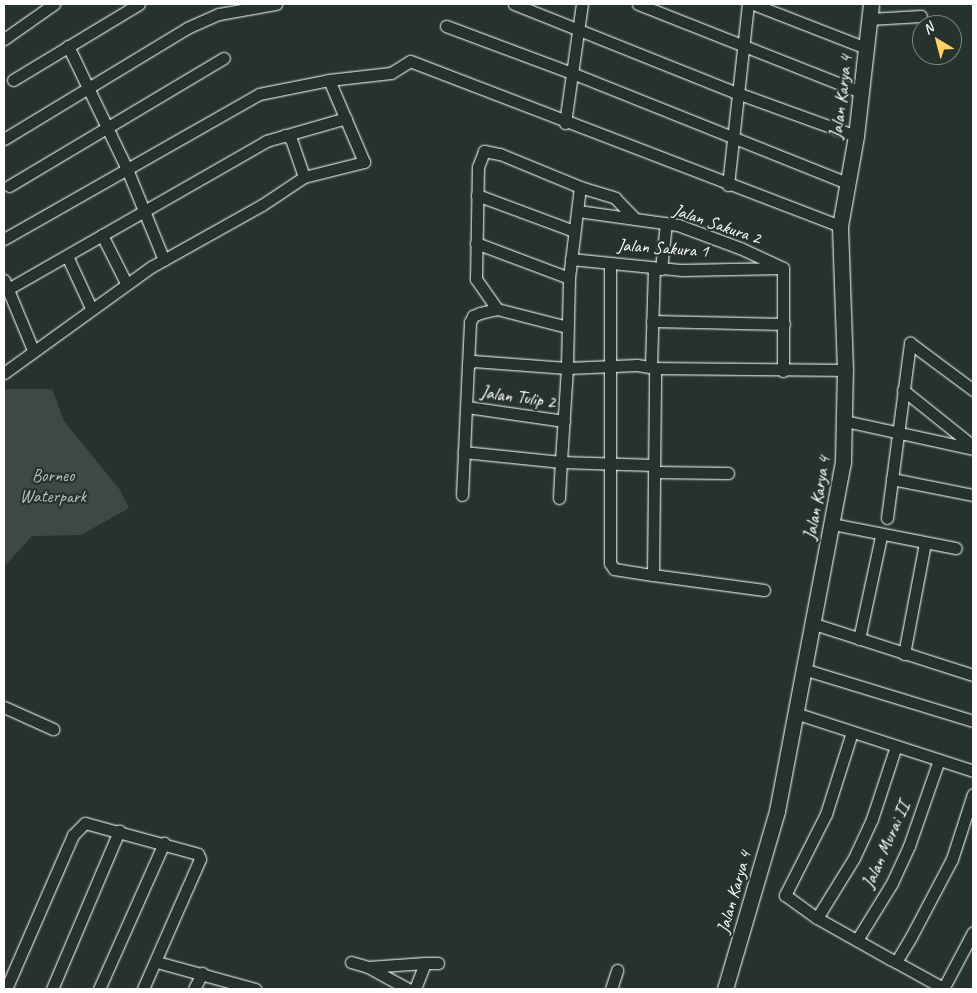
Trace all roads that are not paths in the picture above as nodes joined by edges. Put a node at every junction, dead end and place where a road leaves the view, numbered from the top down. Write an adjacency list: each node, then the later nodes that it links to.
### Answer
1 (54, 4): 14 (street)
2 (139, 4): 15 (street)
3 (276, 4): 9 (street)
4 (514, 4): 13 (street)
5 (582, 4): 13 (street)
6 (638, 4): 16 (street)
7 (748, 4): 16 (street)
8 (753, 4): 17 (street)
9 (242, 7): 22 (street)
10 (870, 11): 11 (street); 17 (main road, Jalan Karya 4)
11 (912, 15)
12 (446, 26): 19 (street)
13 (580, 32): 19 (street); 24 (street)
14 (4, 39)
15 (68, 46): 20 (street); 22 (street)
16 (742, 47): 23 (street); 24 (street)
17 (866, 48): 23 (main road, Jalan Karya 4)
18 (224, 58): 27 (street)
19 (572, 72): 26 (street); 31 (street)
20 (13, 80)
21 (329, 80): 25 (street); 26 (street); 32 (street)
22 (86, 87): 27 (street); 30 (street)
23 (860, 92): 29 (main road, Jalan Karya 4)
24 (737, 93): 29 (street); 31 (street)
25 (346, 118): 28 (street); 33 (street)
26 (565, 124): 35 (street)
27 (107, 128): 32 (street); 36 (street)
28 (285, 135): 33 (street); 39 (street)
29 (856, 136): 34 (main road, Jalan Karya 4)
30 (4, 139)
31 (731, 139): 34 (street); 35 (street)
32 (127, 169): 39 (street); 46 (street)
33 (304, 177): 50 (street)
34 (849, 184): 43 (main road, Jalan Karya 4)
35 (728, 185): 43 (street)
36 (9, 186)
37 (580, 187): 38 (street); 40 (street); 41 (street)
38 (477, 195): 44 (street); 47 (street)
39 (144, 211): 45 (street); 50 (street)
40 (578, 211): 41 (street, Jalan Sakura 2); 44 (street)
41 (635, 219): 42 (street, Jalan Sakura 2)
42 (666, 223): 52 (street); 53 (street, Jalan Sakura 2)
43 (840, 226): 68 (main road, Jalan Karya 4)
44 (574, 231): 49 (street)
45 (102, 235): 48 (street); 55 (street)
46 (4, 239)
47 (476, 243): 54 (street); 59 (street)
48 (67, 256): 56 (street); 58 (street)
49 (571, 259): 51 (street, Jalan Sakura 1); 54 (street)
50 (164, 260): 55 (street)
51 (610, 263): 52 (street, Jalan Sakura 1); 65 (street)
52 (658, 268): 53 (street, Jalan Sakura 1); 60 (street)
53 (783, 268): 61 (street)
54 (569, 278): 62 (street)
55 (126, 283): 58 (street)
56 (6, 285): 57 (street)
57 (8, 305): 63 (street)
58 (91, 308): 63 (street)
59 (497, 309): 62 (street); 64 (street)
60 (652, 321): 61 (street); 66 (street)
61 (784, 324): 69 (street)
62 (567, 327): 67 (street)
63 (33, 350): 70 (street)
64 (468, 365): 67 (street); 73 (street)
65 (610, 367): 66 (street); 67 (street); 80 (street)
66 (653, 367): 69 (street); 81 (street)
67 (567, 368): 74 (street)
68 (845, 370): 69 (street); 75 (main road, Jalan Karya 4)
69 (783, 371)
70 (4, 373)
71 (903, 390): 72 (street); 76 (street); 77 (street)
72 (973, 390)
73 (467, 407): 74 (street, Jalan Tulip 2); 78 (street)
74 (564, 421): 79 (street)
75 (845, 422): 76 (street); 88 (main road, Jalan Karya 4)
76 (897, 433): 77 (street); 83 (street)
77 (973, 447)
78 (464, 452): 79 (street); 84 (street)
79 (561, 462): 80 (street); 86 (street)
80 (608, 462): 81 (street); 92 (street)
81 (654, 469): 82 (street); 92 (street)
82 (728, 473)
83 (892, 479): 85 (street); 87 (street)
84 (462, 495)
85 (973, 495)
86 (559, 498)
87 (887, 518)
88 (832, 524): 89 (street); 94 (main road, Jalan Karya 4)
89 (881, 536): 90 (street); 95 (street)
90 (925, 543): 91 (street); 96 (street)
91 (956, 548)
92 (653, 575): 93 (street)
93 (764, 590)
94 (811, 623): 95 (street); 97 (main road, Jalan Karya 4)
95 (859, 639): 96 (street)
96 (904, 654): 98 (street)
97 (803, 669): 100 (main road, Jalan Karya 4); 101 (street)
98 (973, 675)
99 (4, 707): 102 (street)
100 (795, 713): 103 (street); 130 (main road, Jalan Karya 4)
101 (973, 721)
102 (53, 729)
103 (852, 732): 104 (street); 110 (street)
104 (896, 746): 105 (street); 110 (street)
105 (939, 760): 106 (street); 112 (street, Jalan Murai II)
106 (973, 771)
107 (973, 794): 115 (street)
108 (119, 831): 109 (street); 121 (street); 122 (street)
109 (164, 843): 113 (street); 123 (street)
110 (817, 918): 112 (street)
111 (973, 932): 131 (street)
112 (857, 940): 115 (street)
113 (157, 962): 120 (street); 124 (street)
114 (351, 962): 118 (street)
115 (896, 962): 131 (street)
116 (425, 963): 117 (street); 118 (street); 128 (street)
117 (438, 963)
118 (368, 967): 127 (street)
119 (617, 970): 129 (street)
120 (202, 973): 125 (street); 126 (street)
121 (6, 989)
122 (52, 989)
123 (99, 989)
124 (143, 989)
125 (194, 989)
126 (247, 989)
127 (408, 989)
128 (415, 989)
129 (611, 989)
130 (725, 989)
131 (943, 989)

